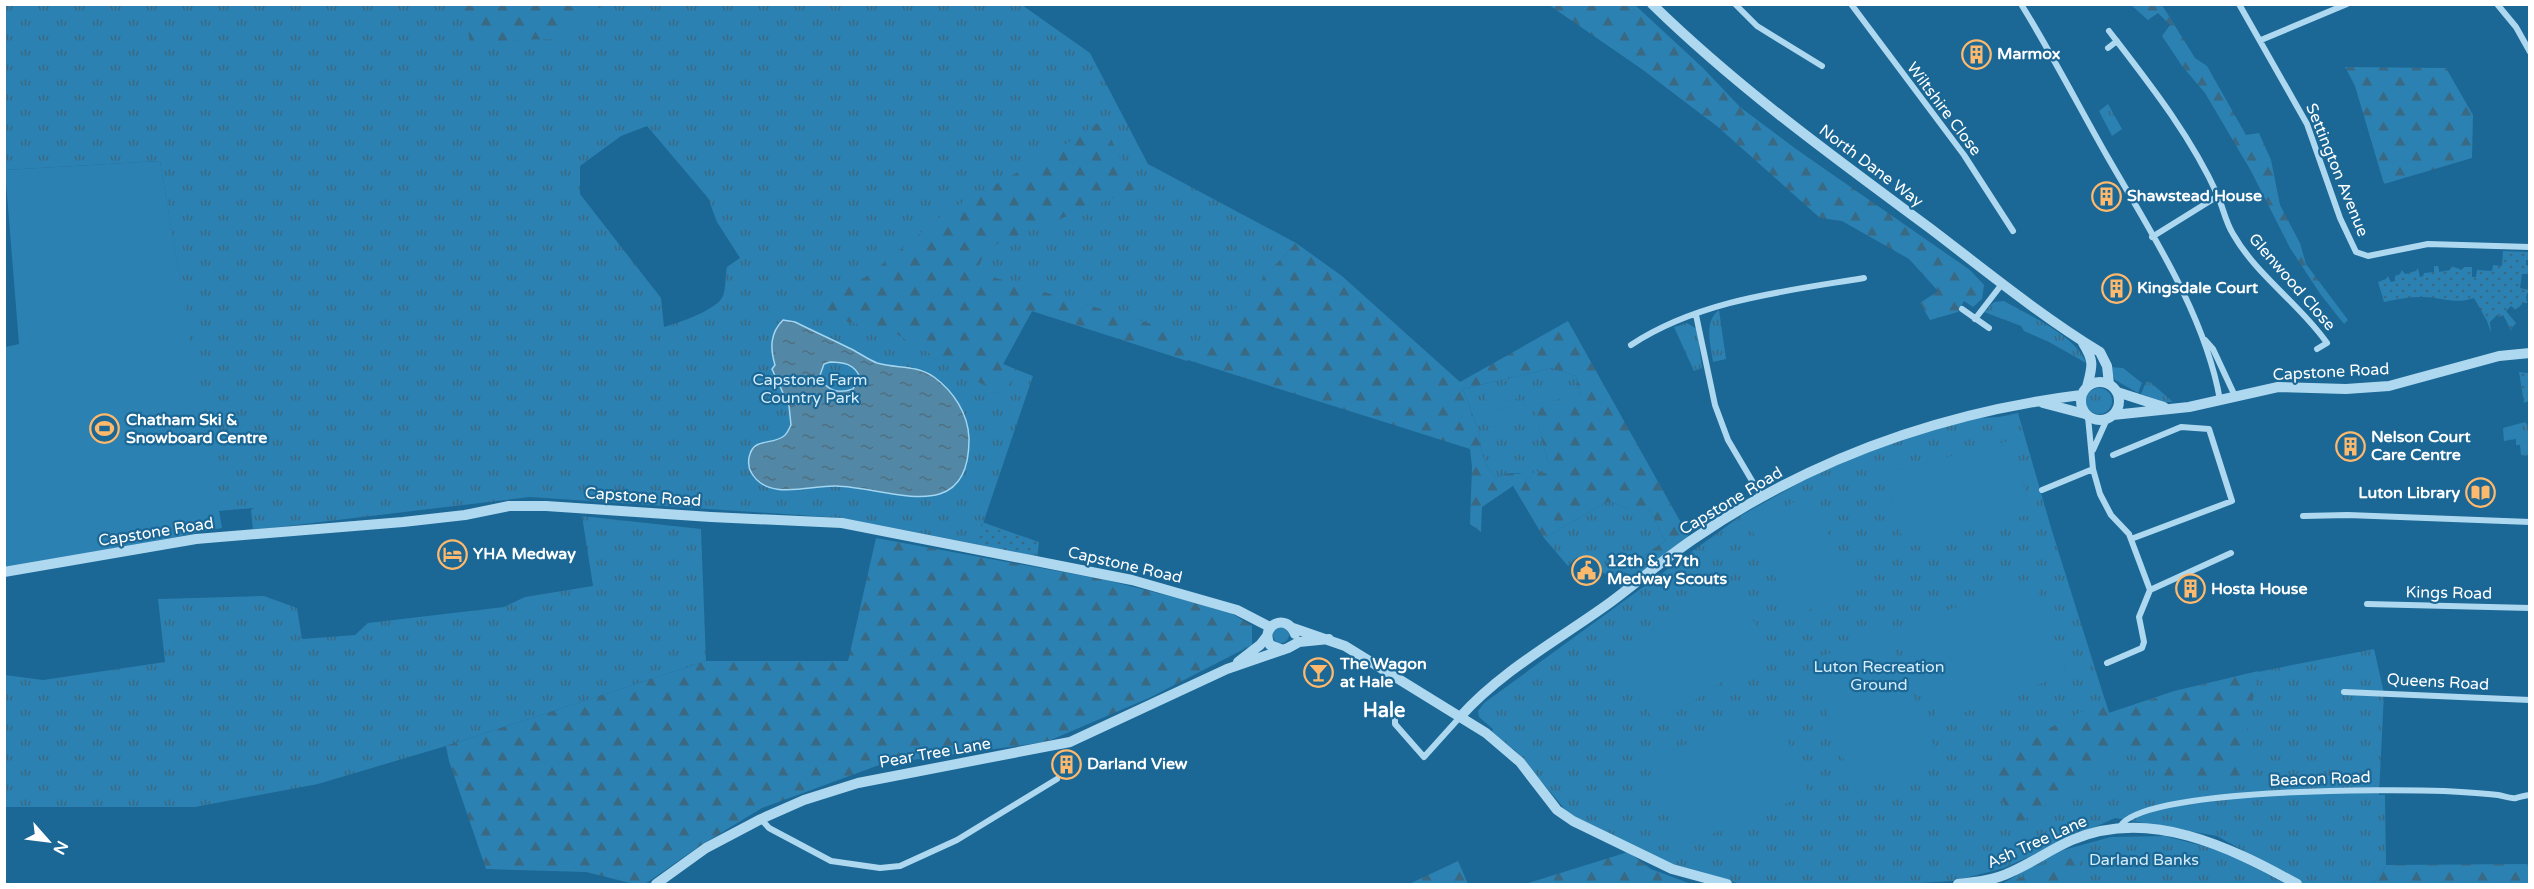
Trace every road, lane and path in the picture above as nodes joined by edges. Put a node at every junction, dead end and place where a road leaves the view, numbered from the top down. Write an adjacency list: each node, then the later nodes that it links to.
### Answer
1 (1652, 4): 19 (street, North Dane Way)
2 (1736, 4): 13 (street)
3 (1851, 4): 15 (street, Wiltshire Close)
4 (2021, 4): 16 (street)
5 (2240, 4): 9 (street)
6 (2347, 4): 9 (street)
7 (2496, 4): 12 (street)
8 (2109, 32): 10 (street, Glenwood Close)
9 (2261, 40): 17 (street, Settington Avenue)
10 (2117, 41): 11 (street); 14 (street, Glenwood Close)
11 (2108, 48)
12 (2529, 52)
13 (1822, 66)
14 (2218, 196): 16 (street); 27 (street, Glenwood Close)
15 (2013, 231)
16 (2152, 237): 25 (street)
17 (2529, 247)
18 (1864, 278): 21 (street)
19 (2002, 284): 22 (street); 24 (street, North Dane Way)
20 (1962, 309): 22 (street)
21 (1696, 315): 26 (street); 41 (street)
22 (1975, 319): 23 (street)
23 (1989, 328)
24 (2081, 340): 29 (street, North Dane Way); 30 (street)
25 (2205, 340): 31 (street); 32 (street)
26 (1631, 345)
27 (2317, 349)
28 (2529, 353): 31 (street, Capstone Road)
29 (2113, 388): 30 (street); 34 (street, Capstone Road); 36 (street)
30 (2084, 391): 33 (street, Capstone Road); 35 (street)
31 (2235, 396): 32 (street, Capstone Road)
32 (2220, 400): 34 (street, Capstone Road)
33 (2034, 402): 35 (street, Capstone Road); 41 (street, Capstone Road)
34 (2167, 408): 36 (street, Capstone Road)
35 (2087, 415): 36 (street); 37 (street)
36 (2110, 417): 37 (street)
37 (2093, 450): 39 (street)
38 (2113, 455): 44 (street)
39 (2093, 470): 40 (street); 44 (street)
40 (2042, 490)
41 (1761, 496): 59 (street, Capstone Road)
42 (2303, 516): 43 (street)
43 (2529, 522)
44 (2131, 539): 47 (street)
45 (2231, 553): 47 (street)
46 (4, 572): 51 (street, Capstone Road)
47 (2150, 590): 54 (street)
48 (2367, 604): 49 (street, Kings Road)
49 (2529, 608)
50 (1293, 628): 51 (street); 52 (street); 53 (street)
51 (1268, 632): 53 (street); 55 (street, Pear Tree Lane)
52 (1329, 639): 53 (street); 59 (street)
53 (1287, 647): 55 (street, Pear Tree Lane)
54 (2107, 663)
55 (1227, 669): 62 (street, Pear Tree Lane)
56 (2344, 692): 57 (street, Queens Road)
57 (2529, 700)
58 (1395, 708): 59 (street)
59 (1460, 717): 65 (street)
60 (1057, 779): 62 (street)
61 (2529, 795): 63 (street, Beacon Road)
62 (761, 819): 64 (street, Pear Tree Lane)
63 (2118, 829): 66 (street, Ash Tree Lane); 67 (street, Ash Tree Lane)
64 (656, 885)
65 (1727, 885)
66 (1958, 885)
67 (2297, 885)

